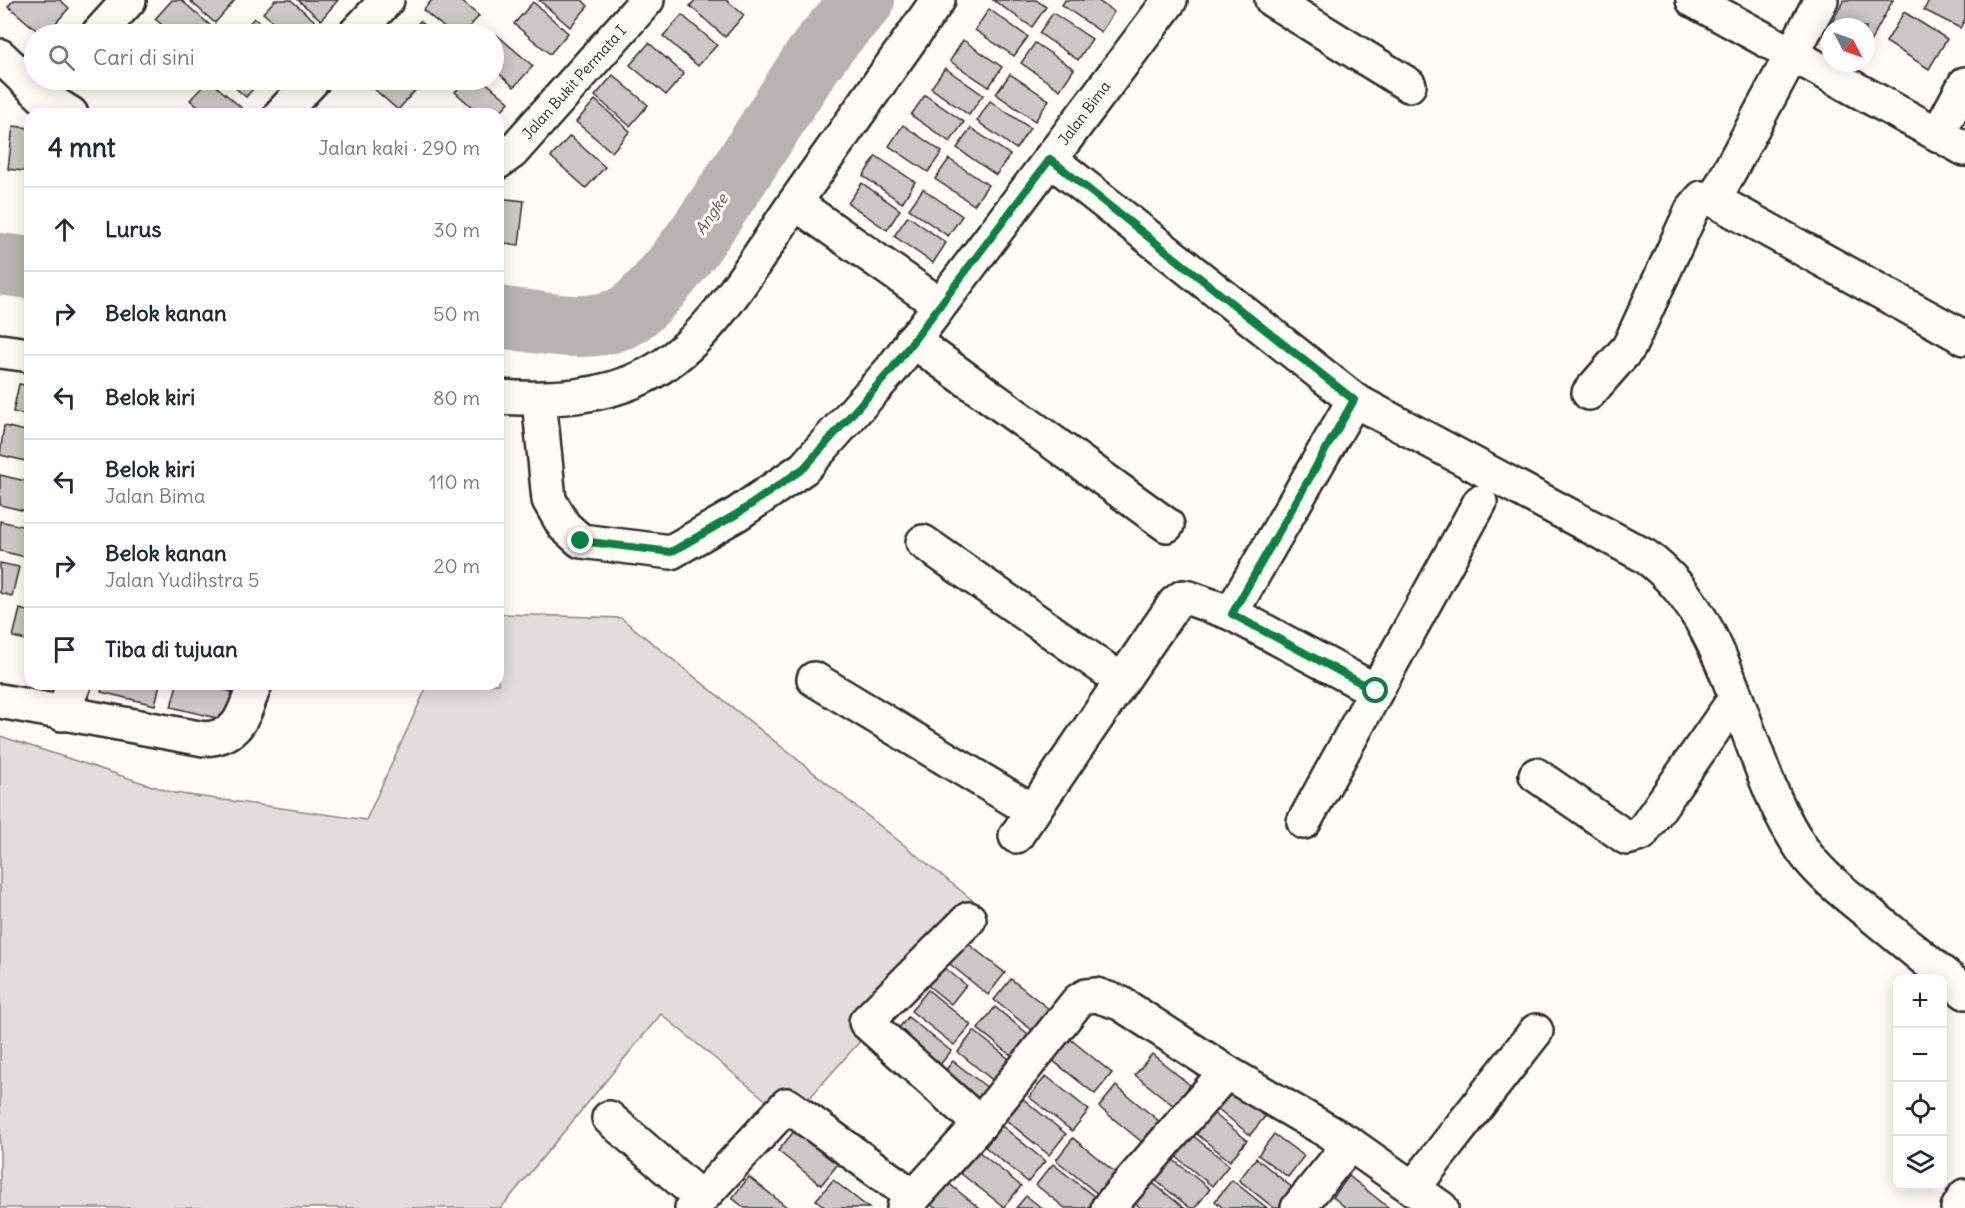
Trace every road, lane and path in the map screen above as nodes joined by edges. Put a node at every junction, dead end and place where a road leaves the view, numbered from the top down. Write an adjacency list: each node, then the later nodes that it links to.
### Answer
1 (129, 0): 9 (street)
2 (387, 0): 10 (street)
3 (647, 0): 21 (street, Jalan Bukit Permata I)
4 (938, 0): 24 (street)
5 (1170, 0): 22 (street, Jalan Bima)
6 (1272, 0): 15 (street)
7 (1693, 0): 11 (street)
8 (1821, 0): 11 (street)
9 (107, 24)
10 (364, 24)
11 (1792, 53): 20 (street); 23 (street)
12 (0, 56): 13 (street)
13 (24, 72)
14 (1965, 84): 20 (street)
15 (1409, 85)
16 (51, 90): 18 (street)
17 (304, 90): 19 (street)
18 (66, 108)
19 (287, 108)
20 (1951, 142)
21 (504, 158)
22 (1050, 159): 25 (street, Jalan Bima); 31 (street)
23 (1714, 200): 26 (street); 28 (street)
24 (795, 202): 25 (street); 30 (street)
25 (939, 304): 27 (street, Jalan Bima)
26 (1965, 338)
27 (912, 340): 30 (street, Jalan Bima); 33 (street)
28 (1588, 393)
29 (504, 397): 30 (street)
30 (539, 399)
31 (1354, 400): 35 (street); 41 (street)
32 (1480, 502): 39 (street)
33 (1167, 525)
34 (923, 542): 37 (street)
35 (1232, 614): 37 (street); 39 (street)
36 (814, 679): 37 (street)
37 (1121, 680)
38 (252, 690): 40 (street)
39 (1376, 691): 44 (street)
40 (68, 699): 42 (street)
41 (1735, 699): 43 (street); 46 (street)
42 (0, 701)
43 (1536, 775)
44 (1304, 822)
45 (969, 919): 50 (street)
46 (1965, 992)
47 (1536, 1031): 52 (street)
48 (1226, 1072): 50 (street); 51 (street); 56 (street)
49 (609, 1118): 54 (street)
50 (980, 1124): 55 (street)
51 (1350, 1144): 52 (street); 57 (street)
52 (1414, 1187): 58 (street)
53 (1965, 1197): 59 (street)
54 (696, 1203): 55 (street)
55 (909, 1203)
56 (1108, 1208)
57 (1298, 1208)
58 (1441, 1208)
59 (1958, 1208)

